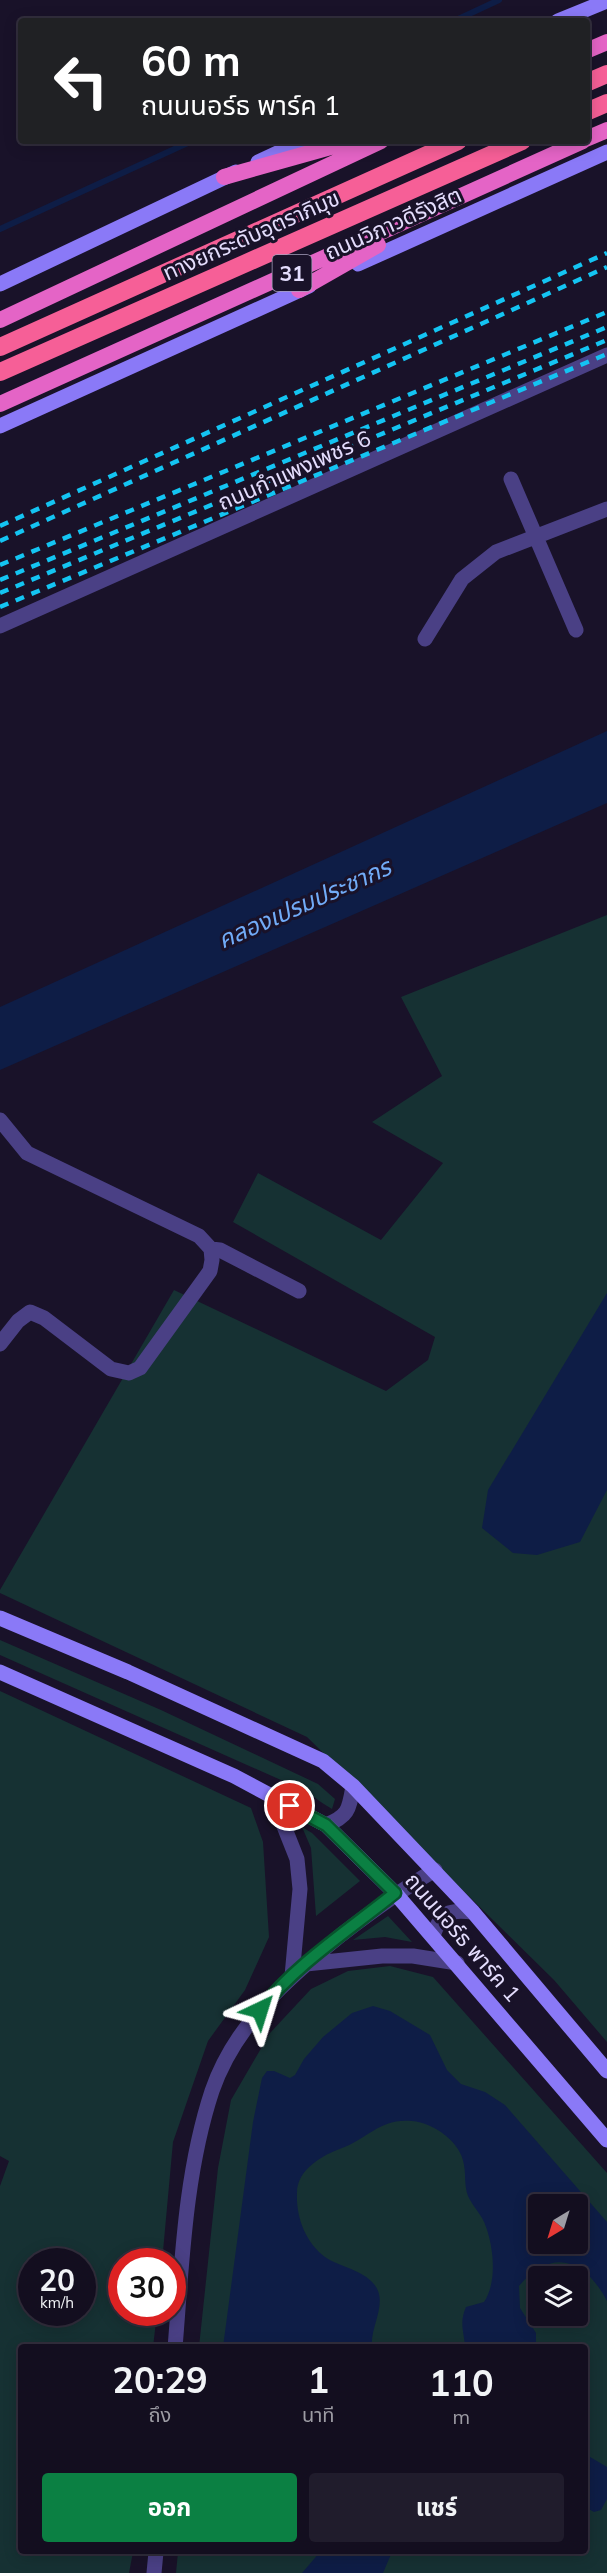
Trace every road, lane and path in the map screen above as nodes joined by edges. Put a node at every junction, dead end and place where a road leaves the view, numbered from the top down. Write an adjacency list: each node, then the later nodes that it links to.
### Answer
1 (607, 1): 2 (main road)
2 (565, 18)
3 (607, 42): 4 (highway)
4 (590, 49)
5 (607, 74): 6 (highway)
6 (590, 81)
7 (607, 103): 8 (highway)
8 (590, 110)
9 (607, 130): 10 (highway, ถนนวิภาวดีรังสิต / 31)
10 (590, 138)
11 (296, 144): 18 (main road)
12 (341, 144): 18 (highway)
13 (375, 144): 22 (highway)
14 (451, 144): 23 (highway, ทางยกระดับอุตราภิมุข / 31)
15 (515, 144): 25 (highway, ทางยกระดับอุตราภิมุข / 31)
16 (576, 144): 19 (highway, ถนนวิภาวดีรังสิต / 31)
17 (607, 152): 21 (main road, ถนนวิภาวดีรังสิต / 31)
18 (224, 177): 20 (main road)
19 (462, 196): 21 (highway); 26 (highway, ถนนวิภาวดีรังสิต / 31)
20 (0, 284)
21 (299, 290): 27 (main road, ถนนวิภาวดีรังสิต / 31)
22 (0, 320)
23 (0, 347)
24 (607, 355): 31 (street, ถนนกำแพงเพชร 6)
25 (0, 372)
26 (0, 404)
27 (0, 426)
28 (511, 479): 30 (street)
29 (607, 509): 30 (street)
30 (535, 537): 32 (street); 33 (street)
31 (0, 626)
32 (576, 630)
33 (425, 639)
34 (0, 1120): 35 (street)
35 (211, 1249): 36 (street); 37 (street)
36 (299, 1291)
37 (0, 1344)
38 (0, 1618): 40 (main road, ถนนนอร์ธ พาร์ค 1)
39 (0, 1672): 41 (main road, ถนนนอร์ธ พาร์ค 1)
40 (354, 1786): 42 (street); 43 (main road, ถนนนอร์ธ พาร์ค 1)
41 (272, 1796): 42 (main road, ถนนนอร์ธ พาร์ค 1); 49 (street)
42 (326, 1825): 44 (main road, ถนนนอร์ธ พาร์ค 1)
43 (435, 1870): 44 (street); 45 (main road, ถนนนอร์ธ พาร์ค 1)
44 (395, 1893): 46 (main road, ถนนนอร์ธ พาร์ค 1); 48 (street)
45 (473, 1912): 46 (street); 50 (main road, ถนนนอร์ธ พาร์ค 1)
46 (433, 1936): 47 (main road, ถนนนอร์ธ พาร์ค 1)
47 (457, 1963): 48 (street); 51 (main road, ถนนนอร์ธ พาร์ค 1)
48 (306, 1964): 49 (street)
49 (292, 1976): 52 (street)
50 (607, 2071)
51 (607, 2140)
52 (175, 2344)
53 (156, 2554): 54 (street)
54 (154, 2573)

